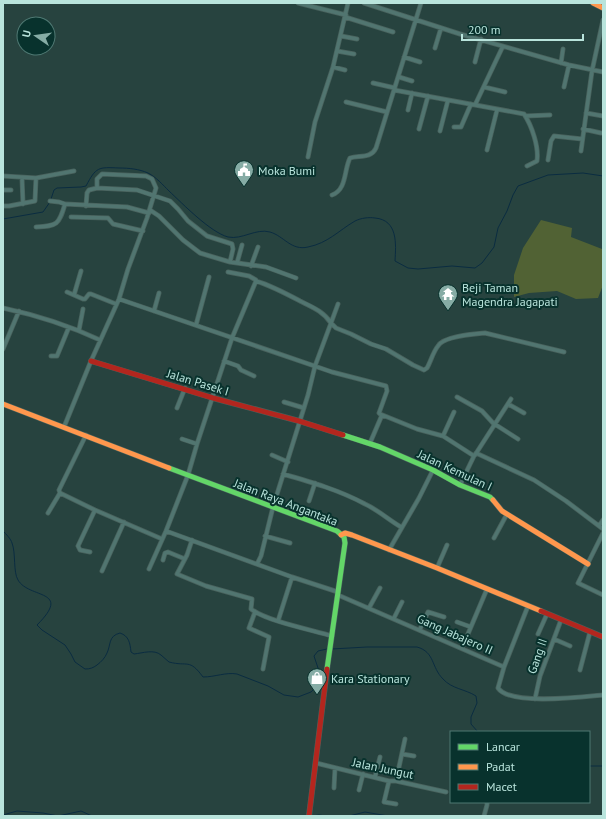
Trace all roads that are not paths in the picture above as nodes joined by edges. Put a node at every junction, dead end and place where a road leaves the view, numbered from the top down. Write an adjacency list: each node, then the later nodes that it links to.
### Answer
1 (298, 3): 7 (street)
2 (348, 3): 7 (street)
3 (364, 3): 8 (street)
4 (421, 3): 8 (street)
5 (593, 3): 6 (street)
6 (603, 8)
7 (345, 16): 11 (street); 12 (street)
8 (416, 20): 10 (street); 20 (street)
9 (603, 20): 27 (street)
10 (441, 28): 14 (street); 16 (street)
11 (393, 32)
12 (341, 36): 13 (street); 18 (street)
13 (357, 39)
14 (481, 39): 15 (street); 22 (street)
15 (503, 46): 23 (street); 32 (street)
16 (435, 48)
17 (563, 49): 23 (street)
18 (337, 51): 19 (street); 25 (street)
19 (354, 54)
20 (404, 57): 21 (street); 29 (street)
21 (420, 62)
22 (475, 62)
23 (561, 62): 24 (street)
24 (569, 65): 27 (street); 33 (street)
25 (333, 67): 26 (street); 56 (street)
26 (345, 70)
27 (592, 71): 28 (street); 44 (street)
28 (603, 72)
29 (399, 77): 30 (street); 34 (street)
30 (412, 80)
31 (374, 84): 34 (street)
32 (484, 87): 35 (street); 40 (street)
33 (564, 87)
34 (395, 89): 36 (street); 43 (street)
35 (505, 92)
36 (412, 93): 37 (street); 41 (street)
37 (428, 96): 38 (street); 50 (street)
38 (448, 100): 40 (street); 51 (street)
39 (346, 102): 43 (street)
40 (473, 105): 42 (street); 48 (street)
41 (408, 110)
42 (497, 110): 46 (street); 54 (street)
43 (387, 112): 66 (street)
44 (586, 113): 47 (street); 49 (street)
45 (550, 115): 46 (street)
46 (525, 116): 58 (street)
47 (603, 116)
48 (454, 127)
49 (583, 129): 52 (street); 53 (street)
50 (419, 130)
51 (440, 131)
52 (601, 134)
53 (582, 139): 55 (street); 57 (street)
54 (487, 150)
55 (581, 151)
56 (308, 157)
57 (548, 160)
58 (527, 166)
59 (74, 171): 62 (street)
60 (3, 176): 61 (street)
61 (22, 178): 62 (street); 69 (street)
62 (36, 178): 69 (street)
63 (97, 188): 67 (street); 67 (street); 72 (street)
64 (3, 190): 65 (street)
65 (11, 190)
66 (332, 195)
67 (155, 196): 73 (street); 79 (street)
68 (50, 201): 70 (street)
69 (23, 204): 71 (street)
70 (65, 204): 72 (street); 75 (street)
71 (3, 206)
72 (86, 206): 73 (street)
73 (148, 216): 76 (street); 79 (street)
74 (71, 217): 76 (street)
75 (36, 227)
76 (143, 231): 90 (street)
77 (242, 245): 80 (street)
78 (258, 247): 81 (street)
79 (230, 262): 80 (street)
80 (237, 263): 81 (street)
81 (251, 266): 85 (street)
82 (81, 270): 89 (street)
83 (228, 272): 86 (street)
84 (209, 277): 98 (street)
85 (296, 278)
86 (256, 281): 97 (street); 101 (street)
87 (67, 292): 89 (street)
88 (159, 293): 96 (street)
89 (74, 295): 91 (street)
90 (119, 299): 91 (street); 96 (street)
91 (116, 304): 102 (street)
92 (338, 304): 97 (street)
93 (3, 308): 95 (street)
94 (83, 309): 100 (street)
95 (19, 311): 99 (street); 103 (street)
96 (154, 311): 98 (street)
97 (331, 323): 104 (street); 108 (street)
98 (196, 325): 101 (street)
99 (70, 327): 100 (street); 105 (street)
100 (80, 330): 102 (street)
101 (232, 338): 106 (street); 108 (street)
102 (100, 340): 107 (street)
103 (3, 349)
104 (564, 352)
105 (51, 356)
106 (224, 360): 109 (street); 112 (street)
107 (91, 361): 110 (street, Jalan Pasek I); 124 (street)
108 (315, 366): 118 (street); 121 (street)
109 (254, 376)
110 (185, 388): 112 (street, Jalan Pasek I); 117 (street)
111 (457, 397): 123 (street)
112 (213, 398): 122 (street, Jalan Pasek I); 130 (street)
113 (511, 400): 116 (street)
114 (284, 402): 118 (street)
115 (3, 404): 124 (street, Jalan Raya Angantaka)
116 (508, 404): 120 (street); 123 (street)
117 (178, 408)
118 (304, 408): 122 (street)
119 (454, 412): 126 (street)
120 (524, 413)
121 (382, 415): 126 (street); 129 (street)
122 (300, 421): 129 (street, Jalan Kemulan I); 133 (street)
123 (496, 425): 128 (street); 132 (street)
124 (64, 427): 125 (street, Jalan Raya Angantaka)
125 (86, 435): 136 (street, Jalan Raya Angantaka); 139 (street)
126 (442, 436): 132 (street)
127 (182, 439): 130 (street)
128 (518, 439)
129 (370, 443): 134 (street, Jalan Kemulan I)
130 (197, 444): 136 (street)
131 (272, 455): 133 (street)
132 (475, 455): 138 (street); 147 (street)
133 (288, 462): 135 (street)
134 (433, 470): 138 (street, Jalan Kemulan I); 148 (street)
135 (283, 474): 137 (street); 141 (street)
136 (188, 475): 141 (street, Jalan Raya Angantaka); 150 (street)
137 (315, 483): 140 (street); 148 (street)
138 (460, 485): 144 (street, Jalan Kemulan I)
139 (60, 493): 142 (street); 143 (street)
140 (309, 501)
141 (273, 507): 152 (street, Jalan Raya Angantaka); 153 (street)
142 (95, 510): 146 (street); 160 (street)
143 (48, 513)
144 (507, 514): 154 (street); 164 (street, Jalan Kemulan I)
145 (603, 520): 147 (street)
146 (124, 522): 155 (street); 167 (street)
147 (599, 526): 149 (street)
148 (401, 527): 159 (street)
149 (603, 529)
150 (166, 531): 155 (street); 156 (street, Gang Jabajero II)
151 (603, 533): 164 (street)
152 (341, 534): 159 (street); 171 (street, Jalan Raya Angantaka)
153 (266, 536): 157 (street); 163 (street)
154 (494, 538)
155 (162, 539): 166 (street)
156 (192, 540): 161 (street); 163 (street, Gang Jabajero II)
157 (290, 543)
158 (447, 545): 165 (street)
159 (390, 547): 165 (street)
160 (90, 552)
161 (185, 559): 162 (street); 176 (street)
162 (163, 560)
163 (257, 564): 168 (street, Gang Jabajero II)
164 (588, 564): 172 (street)
165 (437, 568): 170 (street)
166 (148, 569)
167 (102, 571)
168 (292, 577): 171 (street, Gang Jabajero II); 181 (street)
169 (380, 588): 175 (street)
170 (487, 589): 174 (street); 183 (street)
171 (338, 593): 175 (street, Gang Jabajero II); 187 (street, Jalan Raya Angantaka)
172 (603, 595)
173 (402, 602): 179 (street)
174 (528, 606): 177 (street); 192 (street, Gang Jabajero II)
175 (369, 608): 179 (street, Gang Jabajero II)
176 (255, 612): 181 (street); 193 (street)
177 (547, 614): 180 (street); 186 (street)
178 (444, 617): 184 (street)
179 (394, 618): 184 (street, Gang Jabajero II)
180 (561, 620): 185 (street); 189 (street, Gang II)
181 (278, 621): 187 (street)
182 (457, 622): 183 (street)
183 (471, 627): 191 (street)
184 (420, 630): 191 (street, Gang Jabajero II)
185 (590, 632): 188 (street); 194 (street)
186 (538, 634)
187 (329, 635): 201 (street, Jalan Raya Angantaka)
188 (603, 637)
189 (554, 639): 190 (street); 196 (street, Gang II)
190 (570, 646)
191 (462, 648): 192 (street, Gang Jabajero II)
192 (504, 667): 196 (street)
193 (263, 669)
194 (580, 670)
195 (603, 695): 196 (street)
196 (535, 700)
197 (406, 739): 198 (street)
198 (402, 754): 199 (street); 206 (street)
199 (414, 756)
200 (380, 757): 204 (street)
201 (316, 763): 202 (street, Jalan Jungut); 212 (street, Jalan Raya Angantaka)
202 (335, 768): 203 (street, Jalan Jungut); 207 (street)
203 (363, 774): 204 (street, Jalan Jungut); 208 (street)
204 (375, 777): 205 (street, Jalan Jungut)
205 (389, 781): 206 (street, Jalan Jungut); 211 (street)
206 (396, 781): 209 (street, Jalan Jungut)
207 (334, 788)
208 (359, 790)
209 (446, 792)
210 (487, 803): 213 (street)
211 (396, 804)
212 (309, 813)
213 (484, 816)

